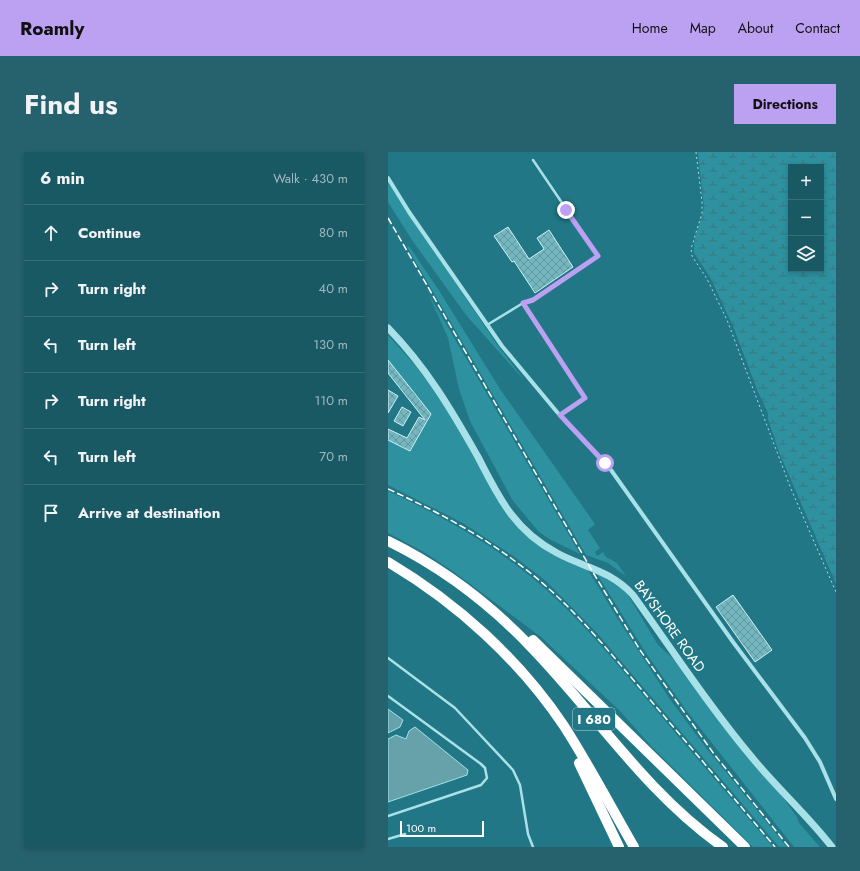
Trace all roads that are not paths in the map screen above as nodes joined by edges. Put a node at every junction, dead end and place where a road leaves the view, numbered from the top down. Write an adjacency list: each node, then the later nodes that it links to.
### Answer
1 (533, 160): 3 (lane)
2 (388, 178): 4 (street)
3 (523, 303): 4 (lane); 6 (lane)
4 (487, 325): 6 (street)
5 (388, 328): 22 (street, BAYSHORE ROAD)
6 (560, 415): 13 (street)
7 (388, 541): 9 (highway, I 680)
8 (388, 562): 12 (highway, I 680)
9 (478, 598): 20 (highway, I 680); 21 (highway)
10 (388, 658): 17 (lane)
11 (388, 696): 14 (lane)
12 (543, 698): 18 (highway); 19 (highway, I 680)
13 (836, 799)
14 (388, 816)
15 (405, 834): 16 (lane)
16 (388, 839)
17 (533, 847)
18 (619, 847)
19 (634, 847)
20 (723, 847)
21 (745, 847)
22 (832, 847)

